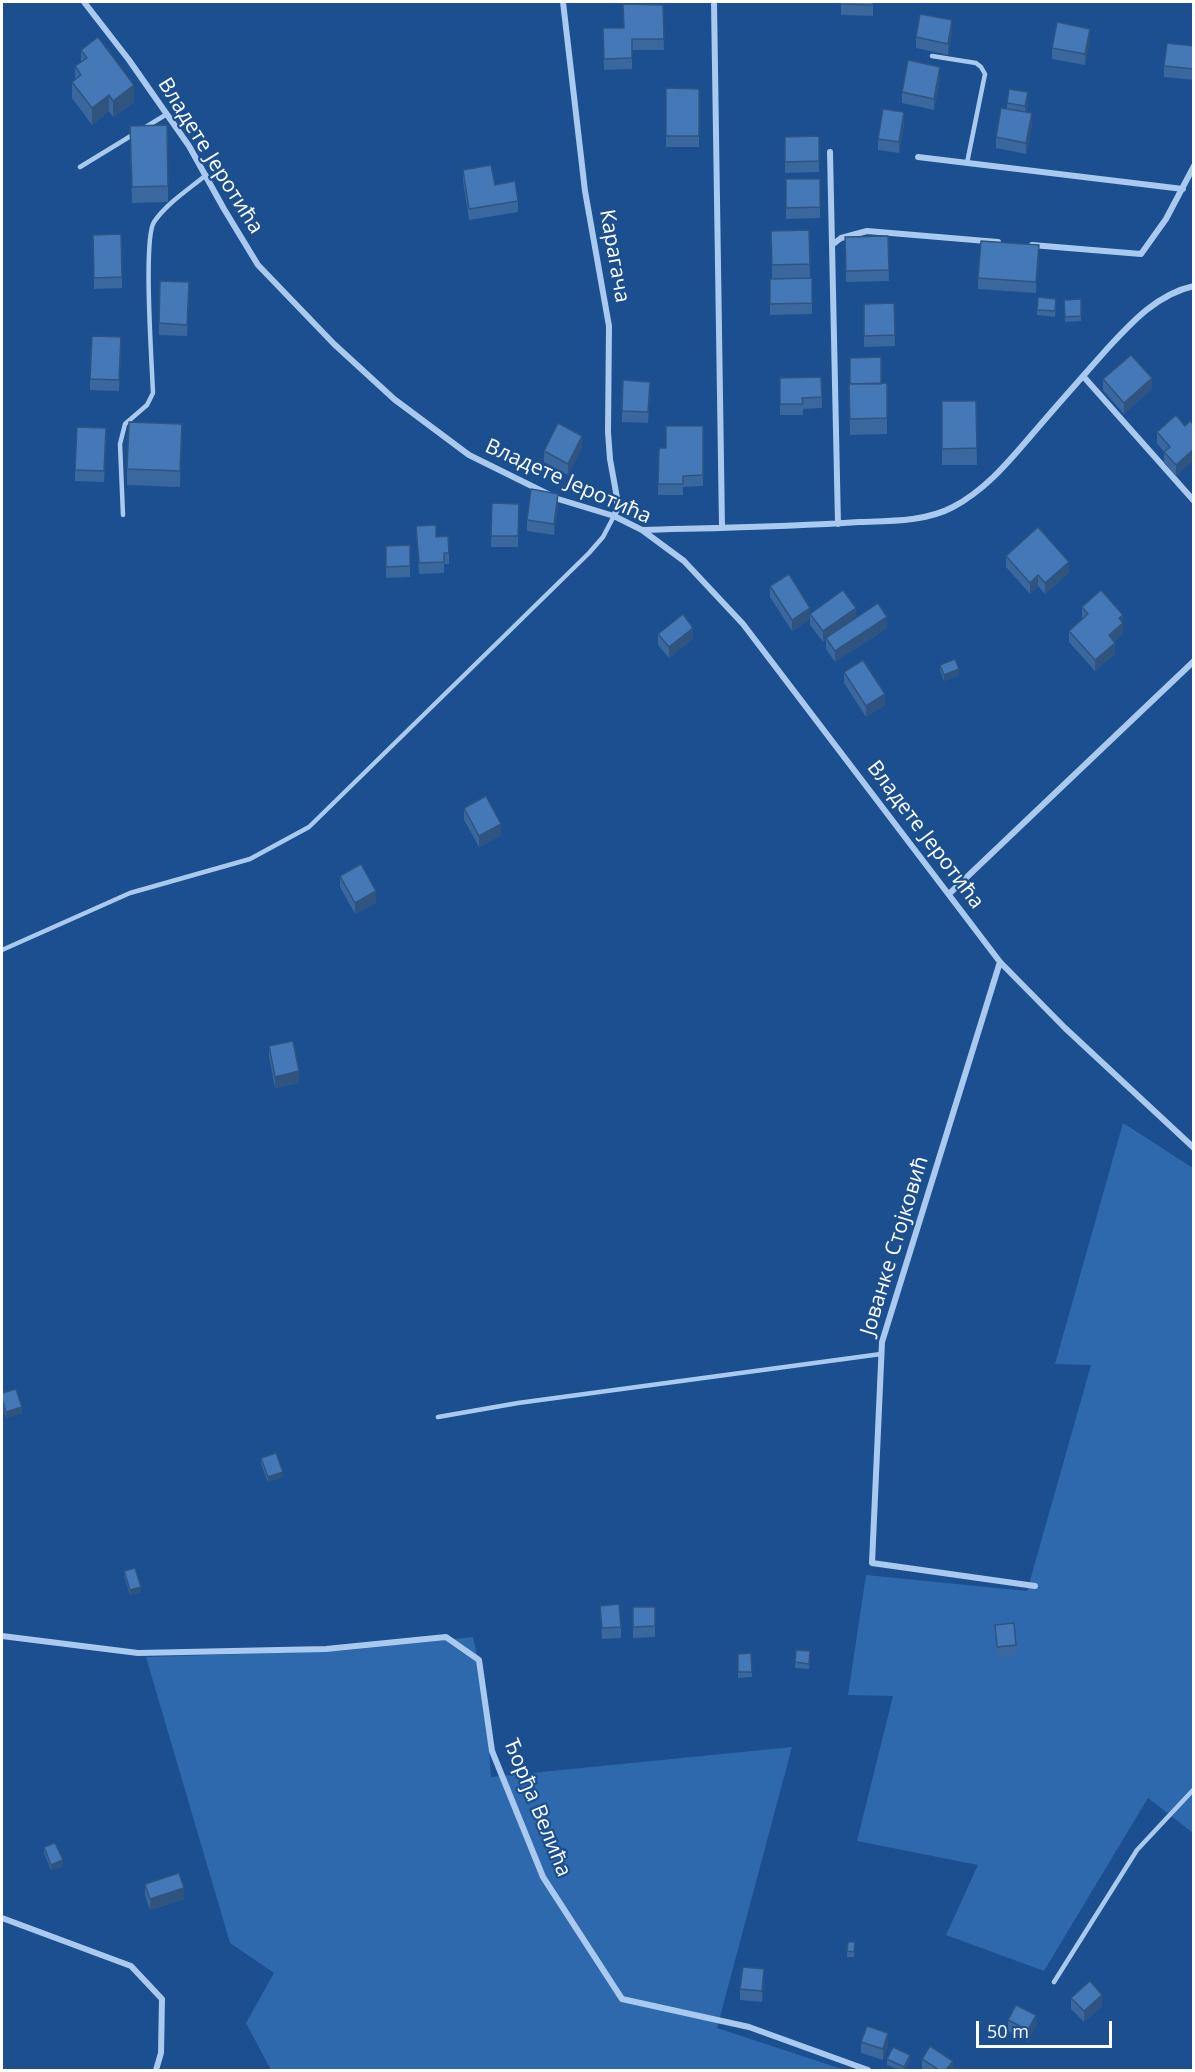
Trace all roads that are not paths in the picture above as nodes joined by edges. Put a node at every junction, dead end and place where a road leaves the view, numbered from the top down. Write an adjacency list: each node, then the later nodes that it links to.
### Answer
1 (84, 2): 5 (street, Владете Јеротића)
2 (563, 2): 20 (street, Карагача)
3 (714, 2): 22 (street)
4 (932, 56): 8 (lane)
5 (167, 114): 10 (lane); 11 (street, Владете Јеротића)
6 (830, 152): 15 (street)
7 (918, 158): 8 (street)
8 (967, 164): 12 (street)
9 (1194, 166): 12 (street)
10 (81, 167)
11 (206, 176): 19 (lane); 20 (street, Владете Јеротића)
12 (1183, 189): 14 (street)
13 (1010, 243): 15 (street)
14 (1022, 244)
15 (832, 245): 21 (street)
16 (1194, 286): 17 (street)
17 (1083, 376): 18 (street); 21 (street)
18 (1194, 501)
19 (123, 515)
20 (614, 516): 23 (street, Владете Јеротића); 26 (lane)
21 (838, 524): 22 (street)
22 (722, 527): 23 (street)
23 (642, 530): 25 (street, Владете Јеротића)
24 (1194, 661): 25 (street)
25 (949, 894): 27 (street, Владете Јеротића)
26 (2, 950)
27 (1000, 962): 28 (street, Владете Јеротића); 29 (street, Јованке Стојковић)
28 (1194, 1148)
29 (881, 1354): 30 (lane); 31 (street, Јованке Стојковић)
30 (438, 1417)
31 (1035, 1586)
32 (2, 1636): 37 (street, Ђорђа Велића)
33 (1194, 1789): 35 (lane)
34 (2, 1918): 36 (street)
35 (1054, 1982)
36 (156, 2070)
37 (868, 2070)

